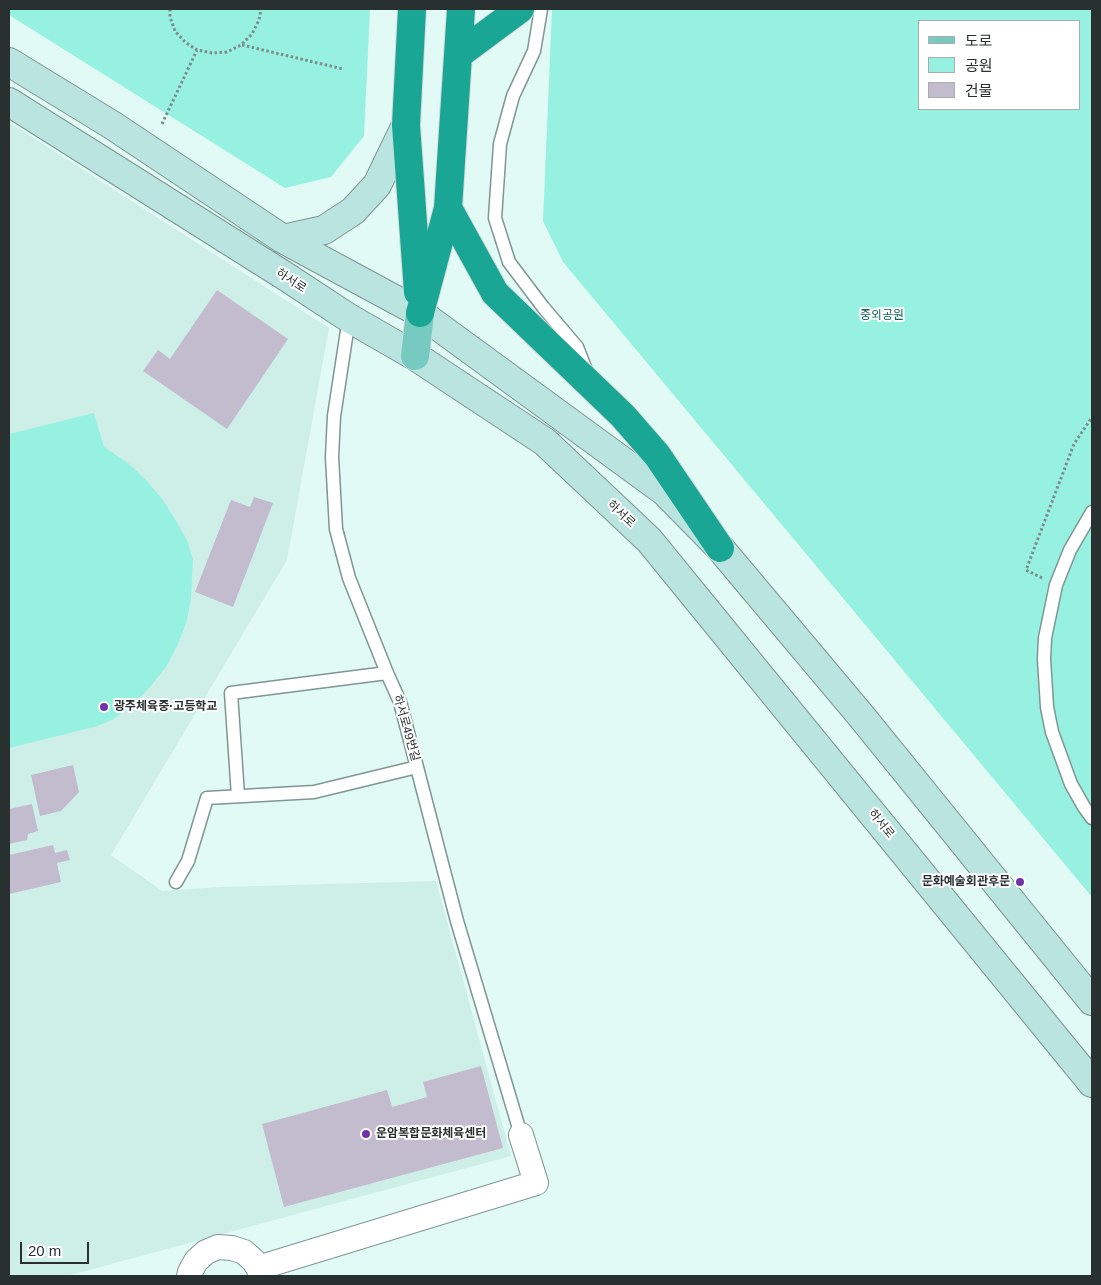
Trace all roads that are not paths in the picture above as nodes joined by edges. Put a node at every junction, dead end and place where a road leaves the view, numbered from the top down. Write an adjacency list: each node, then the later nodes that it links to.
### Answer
1 (412, 9): 8 (highway)
2 (461, 9): 5 (highway)
3 (520, 9): 5 (highway)
4 (541, 9): 14 (lane)
5 (458, 55): 9 (highway)
6 (9, 62): 10 (street)
7 (9, 102): 12 (street, 하서로)
8 (406, 125): 10 (street); 11 (highway)
9 (448, 208): 11 (highway); 14 (highway)
10 (283, 239): 11 (street)
11 (420, 313): 13 (main road); 16 (street)
12 (349, 318): 13 (street, 하서로); 17 (lane, 하서로49번길)
13 (415, 356): 23 (street, 하서로)
14 (593, 387): 16 (highway)
15 (1092, 512): 20 (lane)
16 (720, 548): 22 (street)
17 (387, 673): 18 (lane, 하서로49번길); 19 (lane)
18 (417, 767): 19 (lane); 24 (lane, 하서로49번길)
19 (238, 796): 21 (lane)
20 (1092, 818)
21 (176, 882)
22 (1092, 1001)
23 (1092, 1083)
24 (521, 1135): 25 (street)
25 (259, 1272): 26 (street)
26 (189, 1276)

